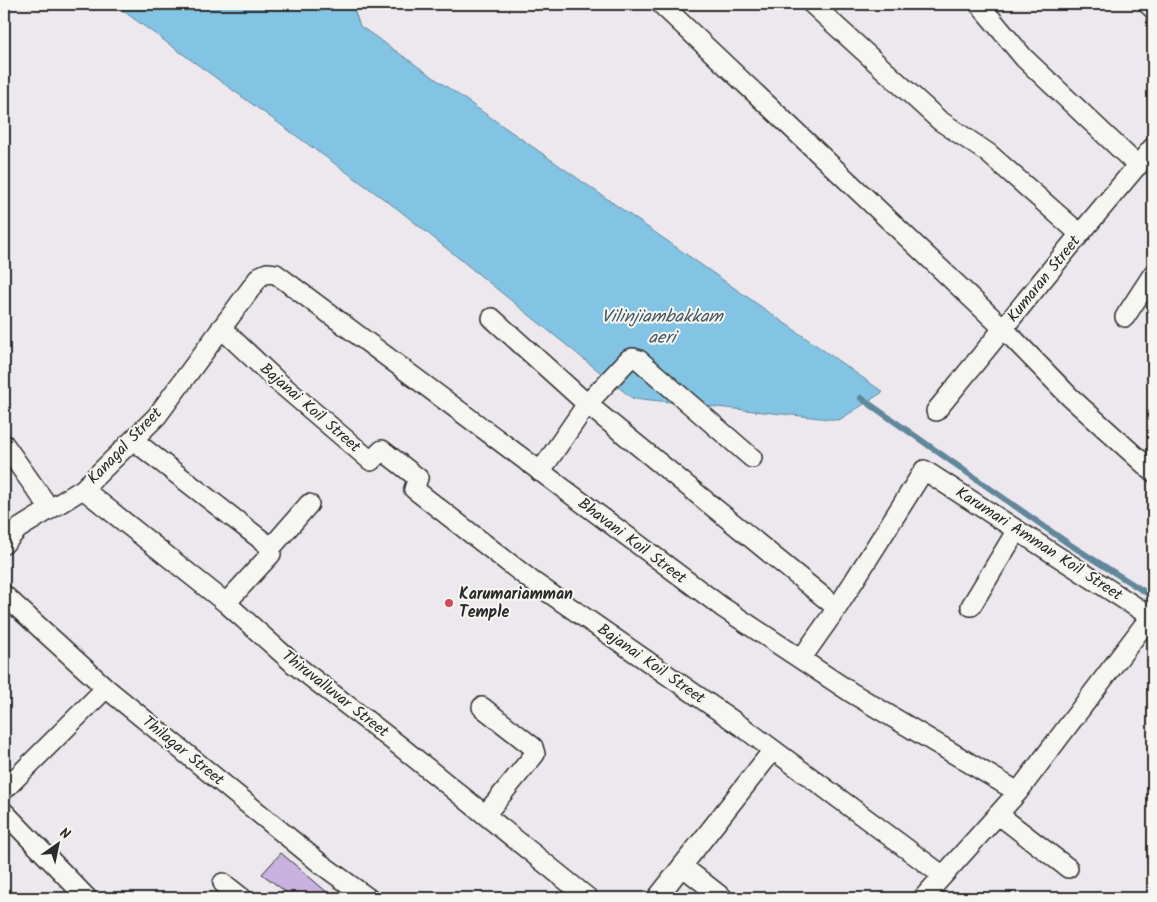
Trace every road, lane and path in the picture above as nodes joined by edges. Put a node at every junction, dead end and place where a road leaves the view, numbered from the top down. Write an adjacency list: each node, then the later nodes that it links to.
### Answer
1 (661, 4): 14 (street)
2 (812, 4): 8 (street)
3 (979, 4): 7 (street)
4 (1148, 4): 5 (street)
5 (1153, 9)
6 (1153, 147): 7 (street, Kumaran Street)
7 (1138, 166): 8 (street, Kumaran Street)
8 (1080, 234): 14 (street, Kumaran Street)
9 (1153, 274): 11 (street)
10 (260, 276): 13 (street, Kanagal Street); 20 (street, Bhavani Koil Street)
11 (1125, 317)
12 (492, 318): 15 (street)
13 (221, 328): 17 (street, Kanagal Street); 36 (street, Bajanai Koil Street)
14 (1004, 330): 16 (street, Kumaran Street); 21 (street)
15 (588, 404): 19 (street); 20 (street); 31 (street)
16 (936, 411)
17 (133, 440): 22 (street, Kanagal Street); 27 (street)
18 (4, 444): 24 (street)
19 (752, 458)
20 (540, 472): 33 (street, Bhavani Koil Street)
21 (1153, 472)
22 (83, 489): 24 (street, Kanagal Street); 29 (street, Thiruvalluvar Street)
23 (309, 504): 27 (street)
24 (50, 509): 26 (street, Kanagal Street)
25 (1016, 530): 30 (street); 31 (street, Karumari Amman Koil Street); 32 (street, Karumari Amman Koil Street)
26 (4, 544)
27 (270, 549): 29 (street)
28 (4, 595): 34 (street, Thilagar Street)
29 (226, 603): 40 (street, Thiruvalluvar Street)
30 (971, 606)
31 (837, 608): 33 (street)
32 (1152, 616): 38 (street)
33 (801, 659): 38 (street, Bhavani Koil Street)
34 (106, 688): 37 (street); 48 (street, Thilagar Street)
35 (482, 707): 40 (street)
36 (773, 750): 42 (street); 44 (street, Bajanai Koil Street)
37 (4, 790)
38 (1018, 792): 41 (street)
39 (4, 812): 46 (street)
40 (485, 815): 49 (street, Thiruvalluvar Street)
41 (1000, 815): 43 (street); 44 (street)
42 (682, 866): 50 (street); 51 (street)
43 (1068, 868)
44 (942, 875): 52 (street)
45 (223, 883): 47 (street)
46 (87, 898)
47 (242, 898)
48 (368, 898)
49 (588, 898)
50 (657, 898)
51 (723, 898)
52 (923, 898)

